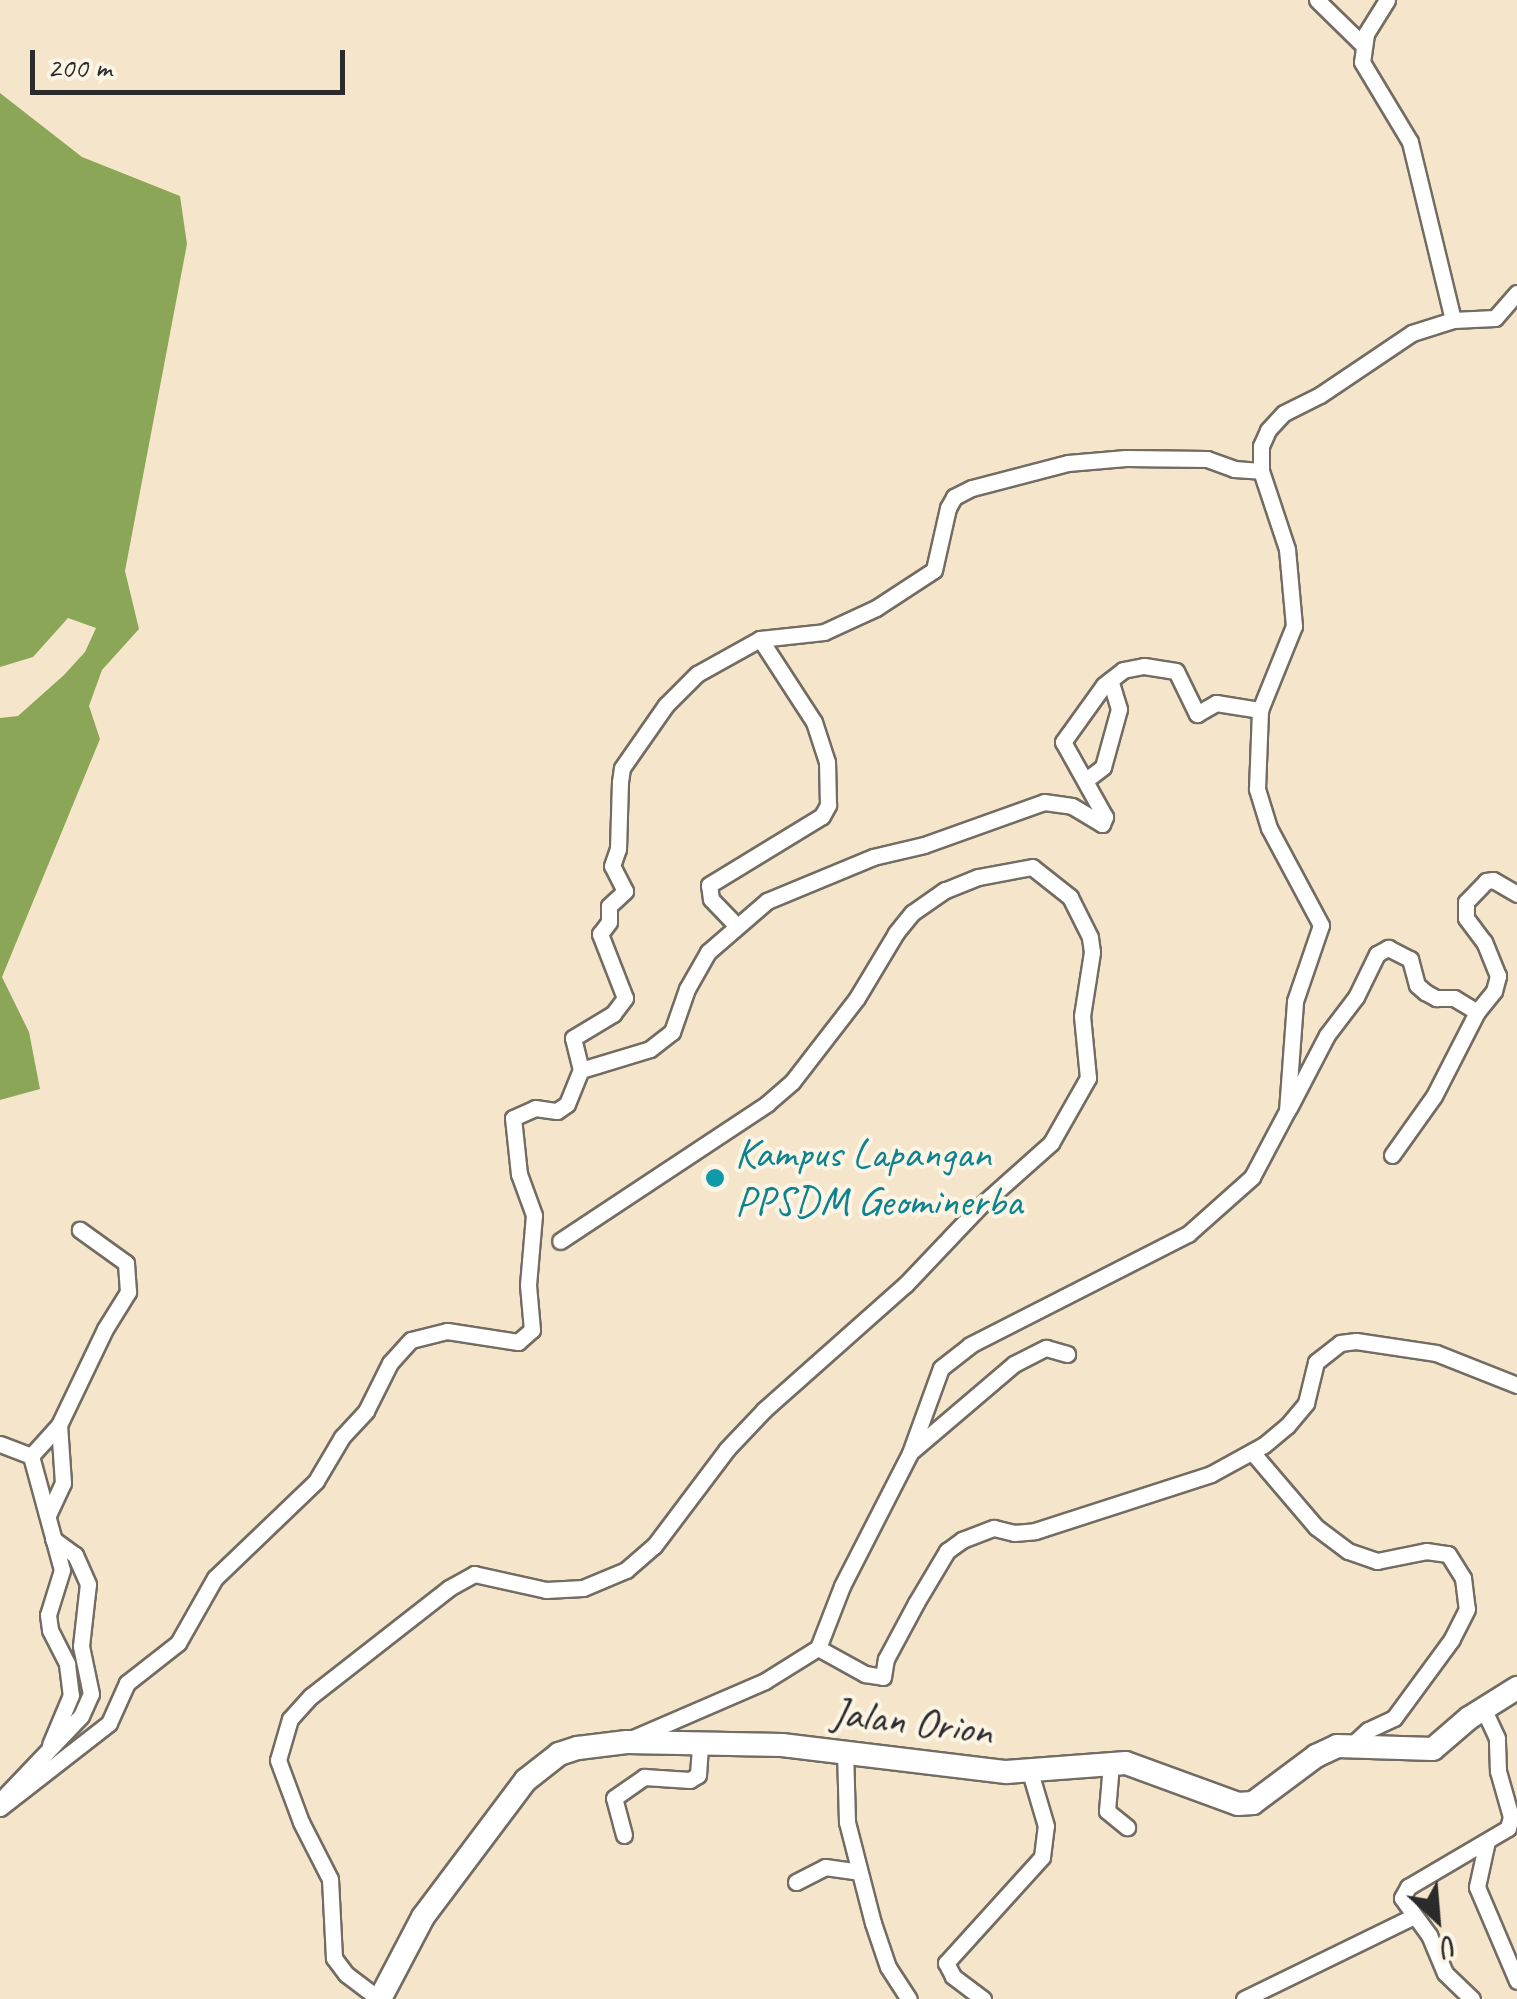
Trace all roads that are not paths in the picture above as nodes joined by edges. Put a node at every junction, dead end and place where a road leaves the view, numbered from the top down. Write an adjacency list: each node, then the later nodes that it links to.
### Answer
1 (1317, 0): 3 (street)
2 (1388, 0): 3 (street)
3 (1364, 46): 5 (street)
4 (1517, 292): 5 (street)
5 (1453, 320): 6 (street)
6 (1261, 471): 7 (street); 9 (street)
7 (760, 638): 12 (street); 14 (street)
8 (1110, 680): 9 (street); 10 (street); 10 (street)
9 (1260, 710): 15 (street)
10 (1086, 780): 12 (street)
11 (1517, 894): 13 (street)
12 (736, 925): 14 (street)
13 (1478, 1012): 15 (street); 16 (street)
14 (581, 1070): 40 (street)
15 (1287, 1111): 24 (street)
16 (1392, 1156)
17 (80, 1230): 21 (street)
18 (560, 1241): 48 (street)
19 (1067, 1354): 24 (street)
20 (1514, 1378): 23 (street)
21 (59, 1425): 25 (street); 26 (street)
22 (0, 1444): 25 (street)
23 (1252, 1452): 29 (street); 35 (street)
24 (910, 1453): 29 (street)
25 (31, 1456): 26 (street)
26 (48, 1515): 27 (street)
27 (53, 1540): 28 (street); 30 (street)
28 (54, 1640): 30 (street); 36 (street)
29 (818, 1648): 33 (street)
30 (84, 1659): 36 (street)
31 (1517, 1688): 32 (highway, Jalan Orion)
32 (1484, 1708): 35 (highway, Jalan Orion); 43 (street)
33 (627, 1742): 34 (highway, Jalan Orion); 48 (highway, Jalan Orion)
34 (700, 1744): 37 (highway, Jalan Orion); 42 (street)
35 (1353, 1744): 38 (highway, Jalan Orion)
36 (50, 1745): 40 (street)
37 (845, 1750): 39 (highway, Jalan Orion); 44 (street)
38 (1111, 1764): 39 (highway, Jalan Orion); 41 (street)
39 (1030, 1772): 50 (street)
40 (0, 1804)
41 (1127, 1826)
42 (624, 1836)
43 (1486, 1841): 46 (street); 47 (street)
44 (860, 1872): 45 (street); 49 (street)
45 (796, 1882)
46 (1412, 1917): 51 (street); 52 (street)
47 (1517, 1981)
48 (379, 1999)
49 (909, 1999)
50 (983, 1999)
51 (1244, 1999)
52 (1472, 1999)

